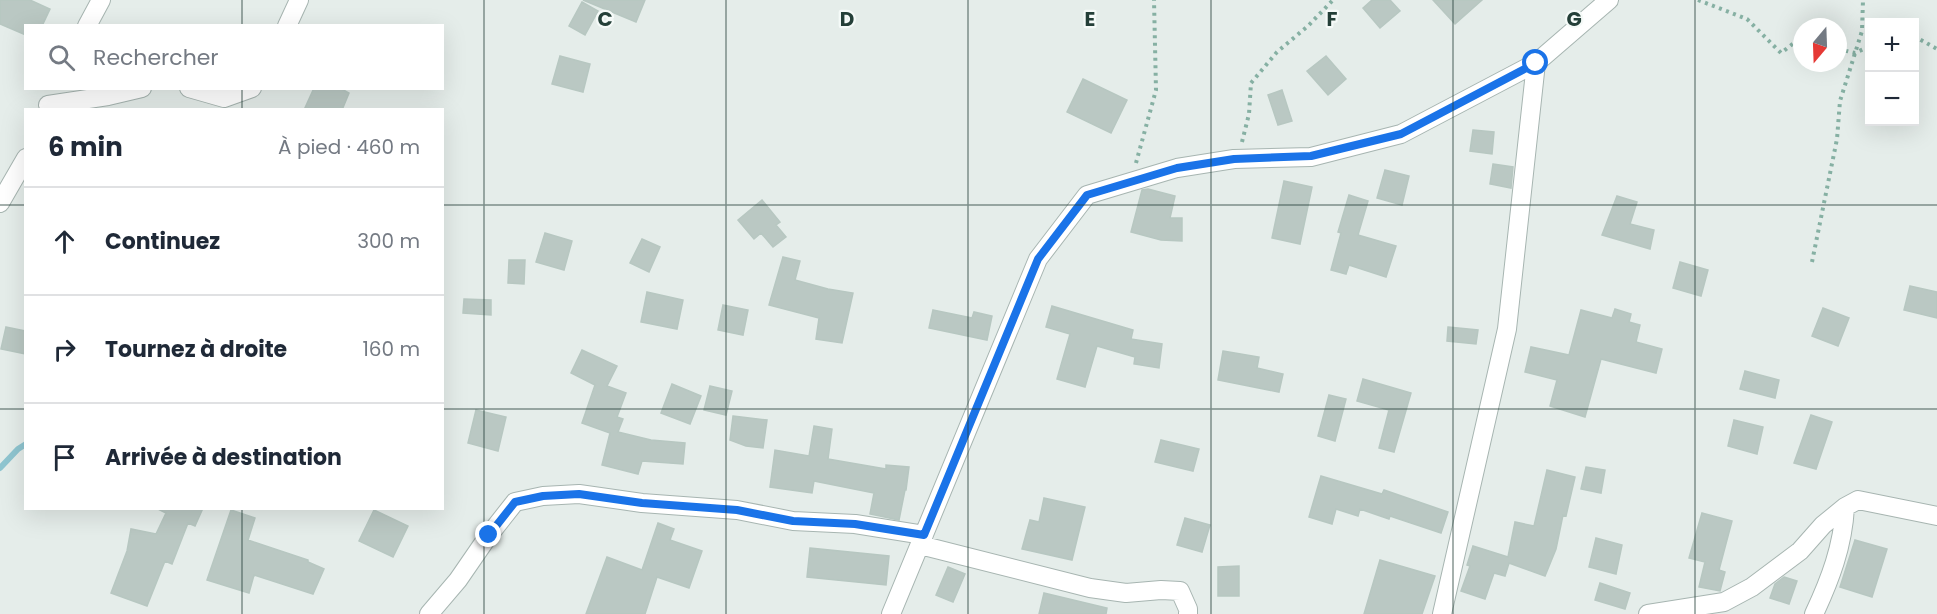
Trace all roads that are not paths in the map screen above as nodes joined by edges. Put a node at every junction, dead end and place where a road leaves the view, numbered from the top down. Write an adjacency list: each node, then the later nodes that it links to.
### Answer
1 (101, 0): 4 (street)
2 (299, 0): 5 (street)
3 (1610, 0): 6 (street)
4 (88, 24)
5 (288, 24)
6 (1536, 63): 15 (street); 20 (street)
7 (134, 90): 10 (street)
8 (196, 90): 9 (street)
9 (246, 90)
10 (49, 101)
11 (24, 161): 12 (street)
12 (0, 203)
13 (1845, 507): 14 (street); 16 (street); 21 (street)
14 (1937, 516)
15 (922, 540): 17 (street); 18 (street); 19 (street)
16 (1654, 613)
17 (429, 614)
18 (891, 614)
19 (1188, 614)
20 (1442, 614)
21 (1814, 614)

